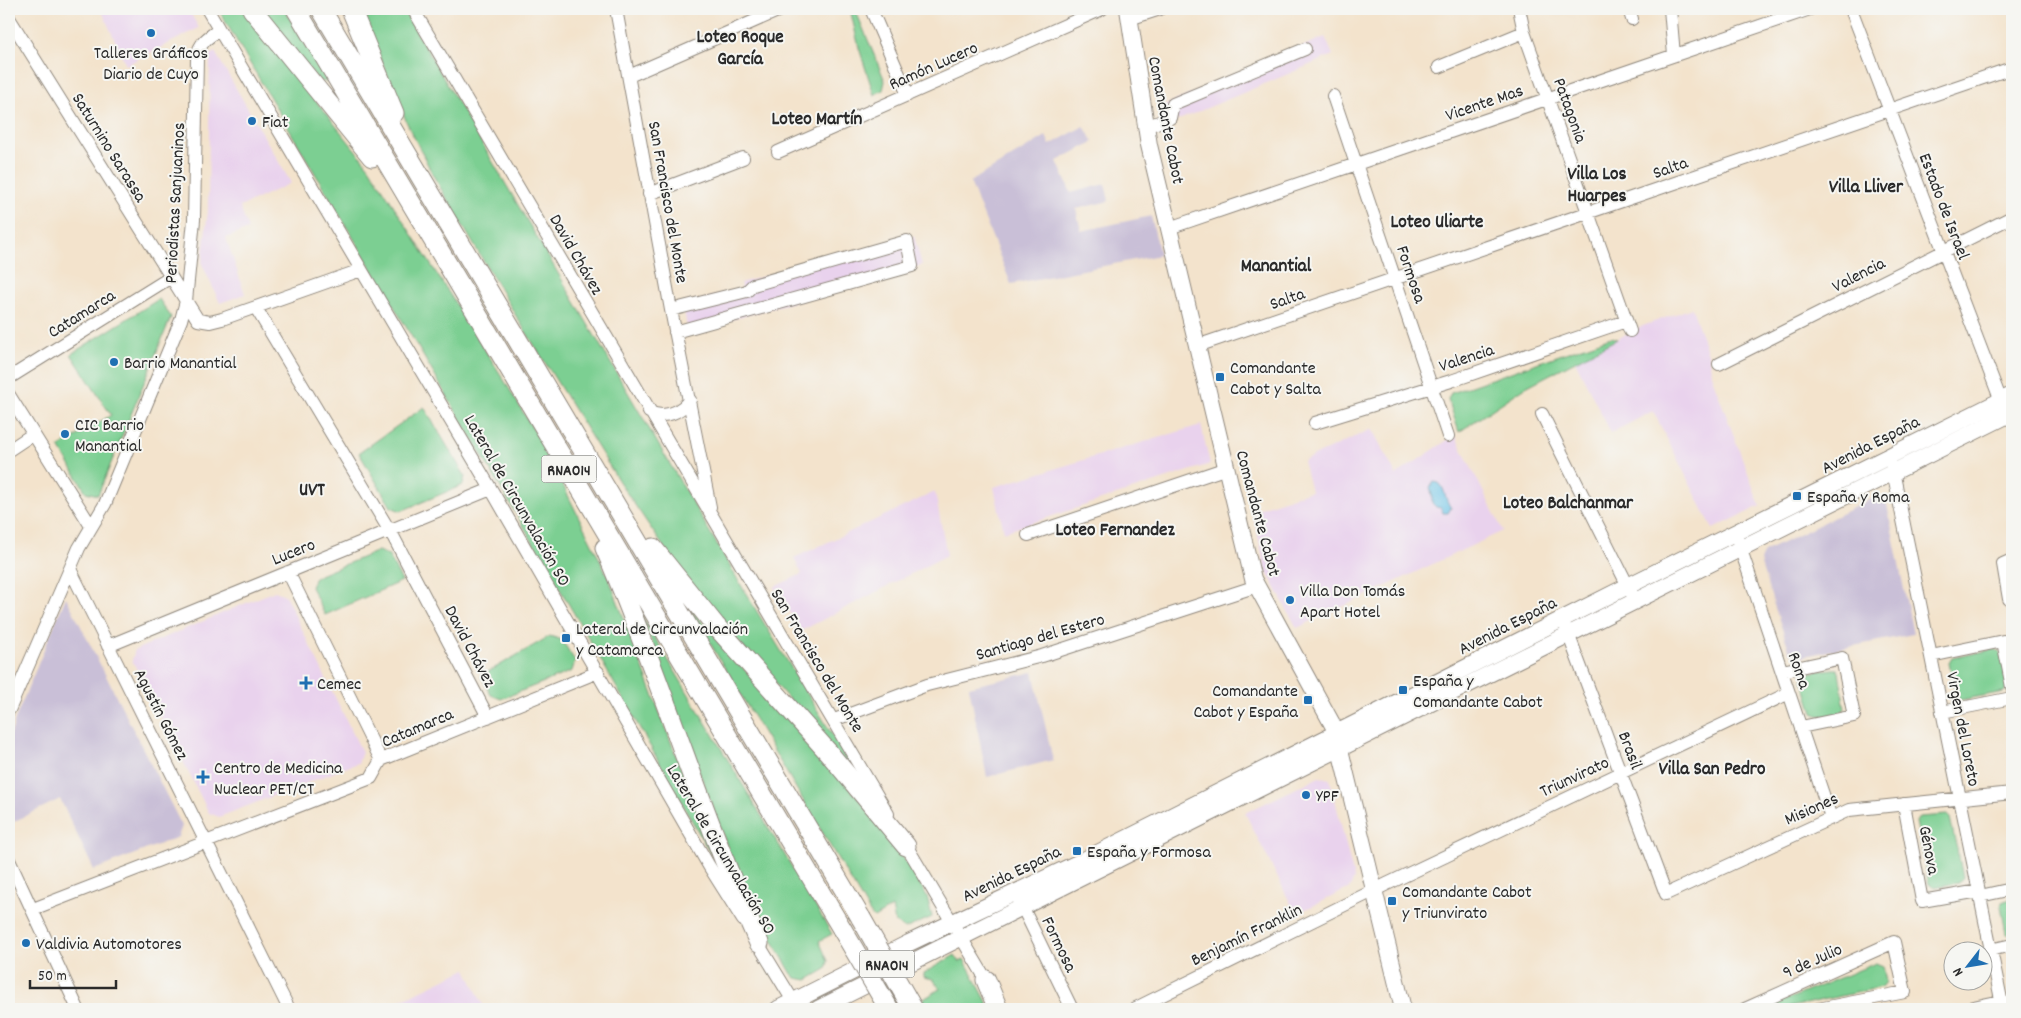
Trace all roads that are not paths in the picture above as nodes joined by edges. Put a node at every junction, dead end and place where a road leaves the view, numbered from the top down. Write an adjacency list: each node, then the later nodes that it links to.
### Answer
1 (207, 9): 18 (street, Lateral de Circunvalación SO)
2 (252, 9): 38 (highway)
3 (296, 9): 38 (highway, RNA014)
4 (321, 9): 34 (highway, RNA014)
5 (351, 9): 34 (highway)
6 (413, 9): 55 (street, David Chávez)
7 (616, 9): 24 (street, San Francisco del Monte)
8 (782, 9): 24 (street)
9 (871, 9): 25 (street)
10 (1102, 9): 25 (street, Ramón Lucero)
11 (1160, 9): 16 (street)
12 (1670, 9): 21 (street)
13 (1810, 9): 21 (street, Vicente Mas)
14 (1851, 9): 28 (street, Estado de Israel)
15 (1520, 13): 19 (street, Patagonia)
16 (1128, 14): 29 (main road, Comandante Cabot)
17 (9, 18): 41 (street, Saturnino Sarassa)
18 (220, 30): 40 (street, Lateral de Circunvalación SO); 43 (street, Periodistas Sanjuaninos)
19 (1524, 32): 22 (street); 27 (street, Patagonia)
20 (1305, 49): 29 (street)
21 (1674, 55): 27 (street, Vicente Mas)
22 (1439, 67)
23 (2012, 68): 28 (street, Salta)
24 (629, 76): 33 (street, San Francisco del Monte)
25 (908, 95): 30 (street, Ramón Lucero)
26 (1333, 96): 32 (street, Formosa)
27 (1549, 98): 32 (street, Vicente Mas); 35 (street, Patagonia)
28 (1889, 110): 35 (street, Salta); 39 (street, Estado de Israel)
29 (1145, 127): 37 (main road, Comandante Cabot)
30 (778, 152)
31 (743, 158): 33 (street)
32 (1356, 164): 37 (street, Vicente Mas); 42 (street, Formosa)
33 (649, 194): 45 (street, San Francisco del Monte)
34 (437, 205): 65 (highway, RNA014)
35 (1589, 213): 42 (street, Salta); 46 (street, Patagonia)
36 (2012, 217): 39 (street, Valencia)
37 (1169, 228): 48 (main road, Comandante Cabot)
38 (427, 231): 61 (highway, RNA014)
39 (1943, 251): 49 (street, Valencia); 54 (street, Estado de Israel)
40 (361, 270): 44 (street); 66 (street, Lateral de Circunvalación SO)
41 (171, 277): 43 (street, Saturnino Sarassa); 50 (street, Catamarca)
42 (1395, 280): 48 (street, Salta); 51 (street, Formosa)
43 (186, 301): 44 (street, Saturnino Sarassa); 68 (street, Periodistas Sanjuaninos)
44 (256, 308): 69 (street, David Chávez)
45 (671, 310): 47 (street, San Francisco del Monte); 47 (street)
46 (1628, 326): 51 (street, Valencia)
47 (675, 332): 53 (street, San Francisco del Monte)
48 (1197, 346): 63 (main road, Comandante Cabot)
49 (1719, 364)
50 (9, 378)
51 (1432, 387): 57 (street, Valencia); 59 (street, Formosa)
52 (9, 395): 58 (street)
53 (690, 400): 55 (street); 67 (street, San Francisco del Monte)
54 (2008, 406): 62 (main road, Avenida España); 64 (main road, Avenida España)
55 (649, 412): 67 (street, David Chávez)
56 (1542, 414): 76 (street)
57 (1315, 423)
58 (33, 434): 60 (street); 68 (street)
59 (1448, 436)
60 (9, 450)
61 (559, 452): 111 (highway); 123 (highway, RNA014, bridge)
62 (1890, 456): 64 (street, Virgen del Loreto); 71 (main road, Avenida España)
63 (1227, 468): 70 (street); 75 (main road, Comandante Cabot)
64 (1894, 472): 71 (main road, Avenida España); 82 (street, Virgen del Loreto)
65 (598, 477): 101 (highway); 124 (highway, RNA014, bridge)
66 (491, 489): 69 (street, Lucero); 84 (street, Lateral de Circunvalación SO)
67 (712, 518): 91 (street, San Francisco del Monte)
68 (90, 526): 73 (street, Periodistas Sanjuaninos)
69 (390, 530): 74 (street, Lucero); 90 (street, David Chávez)
70 (1028, 535)
71 (1738, 541): 76 (main road, Avenida España); 77 (main road, Avenida España); 83 (street, Roma)
72 (2012, 560): 78 (street)
73 (70, 569): 81 (street, Agustín Gómez); 88 (street, Periodistas Sanjuaninos)
74 (288, 572): 81 (street, Lucero); 94 (street)
75 (1257, 586): 91 (street, Santiago del Estero); 93 (main road, Comandante Cabot)
76 (1628, 586): 77 (street); 79 (main road, Avenida España)
77 (1635, 601): 80 (main road, Avenida España)
78 (2012, 601)
79 (1563, 619): 80 (street, Brasil); 93 (main road, Avenida España)
80 (1569, 634): 93 (main road, Avenida España); 95 (street, Brasil)
81 (108, 646): 100 (street, Agustín Gómez)
82 (1931, 656): 85 (street); 89 (street, Virgen del Loreto)
83 (1782, 671): 86 (street, Roma); 92 (street)
84 (598, 672): 90 (street, Catamarca); 111 (street, Lateral de Circunvalación SO)
85 (2012, 687)
86 (1789, 693): 92 (street, Roma); 95 (street, Triunvirato)
87 (2012, 698): 89 (street)
88 (9, 710)
89 (1942, 712): 97 (street, Virgen del Loreto)
90 (488, 717): 94 (street, Catamarca)
91 (834, 720): 101 (street, San Francisco del Monte)
92 (1801, 727): 99 (street, Roma)
93 (1338, 741): 104 (main road, Comandante Cabot); 107 (main road, Avenida España)
94 (381, 760): 100 (street, Catamarca)
95 (1620, 773): 104 (street, Triunvirato); 105 (street, Brasil)
96 (2012, 793): 97 (street, Misiones)
97 (1960, 798): 98 (street, Misiones); 106 (street, Virgen del Loreto)
98 (1904, 804): 99 (street, Misiones); 106 (street, Génova)
99 (1831, 818): 105 (street, Misiones)
100 (206, 842): 108 (street, Catamarca); 120 (street, Agustín Gómez)
101 (906, 846): 109 (street, San Francisco del Monte)
102 (9, 860): 108 (street)
103 (2012, 889): 106 (street)
104 (1374, 890): 128 (street, Benjamín Franklin); 129 (main road, Comandante Cabot)
105 (1666, 894)
106 (1979, 894): 110 (street, Virgen del Loreto)
107 (1019, 900): 109 (main road, Avenida España); 127 (street, Formosa)
108 (32, 909): 116 (street)
109 (958, 930): 115 (street); 118 (main road, Avenida España); 122 (main road, Avenida España)
110 (1988, 940)
111 (759, 944): 118 (street, Lateral de Circunvalación SO)
112 (2012, 946): 113 (street)
113 (1994, 949)
114 (1994, 968): 117 (street, Virgen del Loreto)
115 (986, 980): 125 (highway); 126 (street)
116 (76, 1005): 119 (street)
117 (2002, 1005): 132 (street)
118 (796, 1006): 121 (main road, Avenida España)
119 (64, 1009)
120 (289, 1009)
121 (778, 1009)
122 (818, 1009)
123 (889, 1009)
124 (913, 1009)
125 (998, 1009)
126 (1005, 1009)
127 (1072, 1009)
128 (1134, 1009)
129 (1403, 1009)
130 (1745, 1009): 131 (street, 9 de Julio)
131 (1818, 1009)
132 (1964, 1009)

